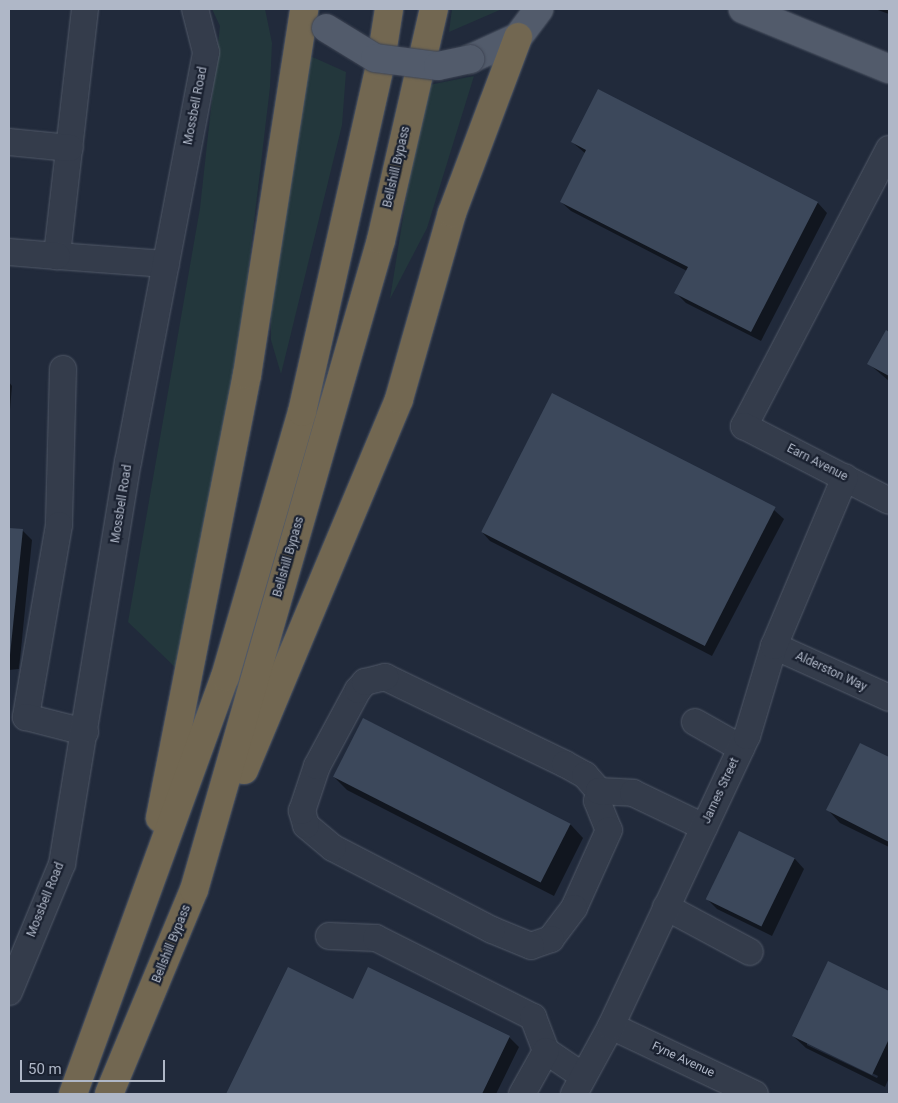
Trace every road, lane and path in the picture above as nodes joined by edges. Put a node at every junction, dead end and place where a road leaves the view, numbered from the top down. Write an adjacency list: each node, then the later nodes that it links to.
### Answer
1 (85, 9): 11 (street)
2 (195, 9): 15 (street, Mossbell Road)
3 (305, 9): 8 (main road, bridge); 28 (highway)
4 (389, 9): 28 (highway)
5 (434, 9): 26 (highway, Bellshill Bypass)
6 (539, 9): 8 (main road)
7 (742, 10): 9 (main road)
8 (518, 37): 26 (highway)
9 (889, 69)
10 (9, 142): 11 (street)
11 (70, 148): 14 (street)
12 (889, 149): 17 (street, Earn Avenue)
13 (9, 252): 14 (street)
14 (57, 256): 15 (street)
15 (166, 264): 22 (street, Mossbell Road)
16 (63, 369): 22 (street)
17 (845, 477): 18 (street, Earn Avenue); 19 (street, James Street)
18 (889, 501)
19 (774, 646): 20 (street, Alderston Way); 23 (street, James Street)
20 (889, 698)
21 (695, 722): 23 (street)
22 (85, 732): 31 (street, Mossbell Road)
23 (741, 748): 25 (street, James Street)
24 (599, 791): 24 (street); 25 (street)
25 (704, 826): 27 (street, James Street)
26 (194, 890): 36 (highway, Bellshill Bypass)
27 (666, 907): 30 (street); 32 (street, James Street)
28 (142, 908): 35 (highway)
29 (329, 936): 33 (street)
30 (750, 952)
31 (9, 992)
32 (611, 1026): 34 (street, James Street); 38 (street, Fyne Avenue)
33 (546, 1051): 34 (street); 37 (street)
34 (578, 1085)
35 (74, 1094)
36 (109, 1094)
37 (522, 1094)
38 (755, 1094)

